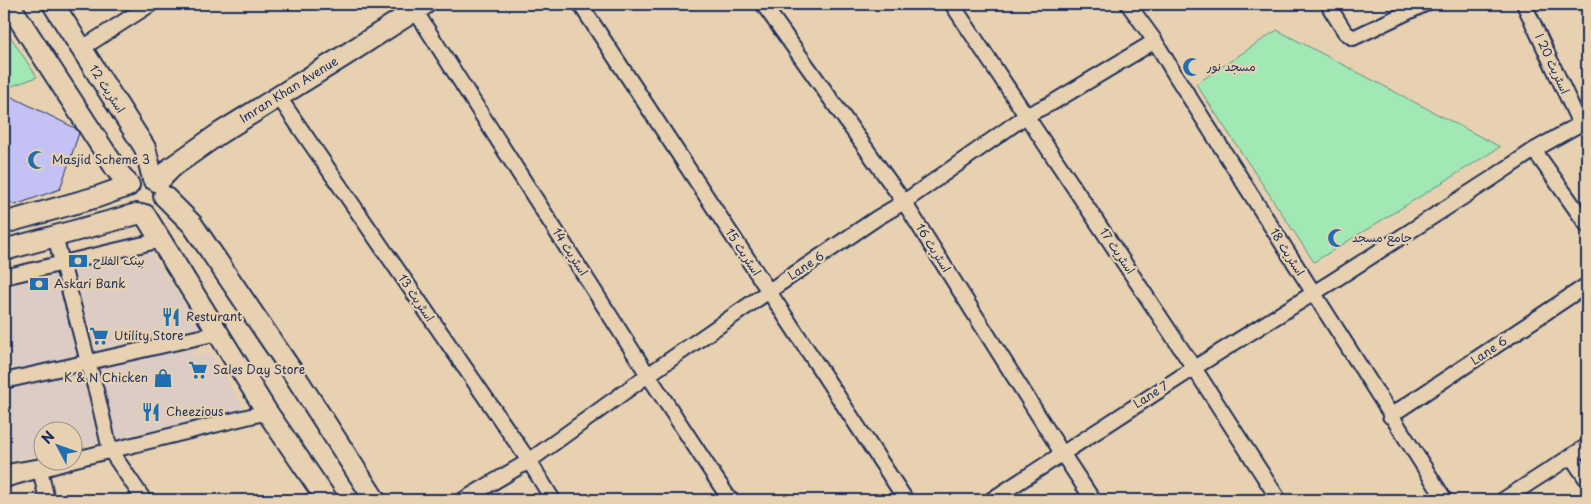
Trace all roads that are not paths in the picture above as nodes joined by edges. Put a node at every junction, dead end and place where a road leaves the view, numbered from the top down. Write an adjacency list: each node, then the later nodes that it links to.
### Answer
1 (9, 4): 18 (street)
2 (53, 4): 13 (street, اسٹریٹ 12)
3 (151, 4): 13 (street)
4 (580, 4): 30 (street, اسٹریٹ 15)
5 (762, 4): 20 (street, اسٹریٹ 16)
6 (952, 4): 15 (street, اسٹریٹ 17)
7 (1128, 4): 12 (street, اسٹریٹ 18)
8 (1329, 4): 9 (street)
9 (1425, 4)
10 (1524, 4): 16 (street, اسٹریٹ 20 ا)
11 (417, 6): 14 (street, Imran Khan Avenue); 35 (street, اسٹریٹ 14)
12 (1155, 42): 15 (street, Lane 6); 31 (street, اسٹریٹ 18)
13 (81, 49): 19 (street, اسٹریٹ 12)
14 (278, 96): 19 (street, Imran Khan Avenue); 44 (street, اسٹریٹ 13)
15 (1027, 115): 20 (street, Lane 6); 34 (street, اسٹریٹ 17)
16 (1584, 122): 17 (street, Lane 7)
17 (1534, 150): 23 (street); 31 (street, Lane 7)
18 (129, 186): 19 (street); 21 (street); 22 (street)
19 (158, 186): 21 (street); 54 (street)
20 (904, 202): 30 (street, Lane 6); 41 (street, اسٹریٹ 16)
21 (141, 214): 24 (street); 25 (street)
22 (4, 223)
23 (1587, 225)
24 (55, 236): 26 (street); 27 (street)
25 (161, 240): 27 (street); 32 (street)
26 (4, 250)
27 (62, 263): 28 (street); 33 (street)
28 (4, 277)
29 (1587, 286): 38 (street, Lane 6)
30 (769, 291): 35 (street, Lane 6); 58 (street, اسٹریٹ 15)
31 (1313, 293): 34 (street, Lane 7); 38 (street, اسٹریٹ 18)
32 (218, 332): 33 (street); 37 (street)
33 (88, 362): 36 (street); 40 (street)
34 (1194, 368): 41 (street, Lane 7); 61 (street, اسٹریٹ 17)
35 (648, 375): 44 (street, Lane 6); 57 (street, اسٹریٹ 14)
36 (4, 381)
37 (267, 412): 40 (street); 53 (street)
38 (1390, 416): 62 (street, اسٹریٹ 18)
39 (1587, 446): 43 (street)
40 (110, 450): 42 (street); 52 (street)
41 (1062, 453): 59 (street, Lane 7); 60 (street, اسٹریٹ 16)
42 (82, 456)
43 (1571, 456): 50 (street); 63 (street)
44 (529, 461): 55 (street, Lane 6); 56 (street, اسٹریٹ 13)
45 (32, 466): 46 (lane)
46 (4, 469)
47 (32, 469): 49 (street)
48 (44, 472): 51 (street)
49 (4, 480)
50 (1587, 480)
51 (47, 500)
52 (144, 500)
53 (327, 500)
54 (375, 500)
55 (463, 500)
56 (553, 500)
57 (730, 500)
58 (906, 500)
59 (991, 500)
60 (1092, 500)
61 (1279, 500)
62 (1445, 500)
63 (1503, 500)

